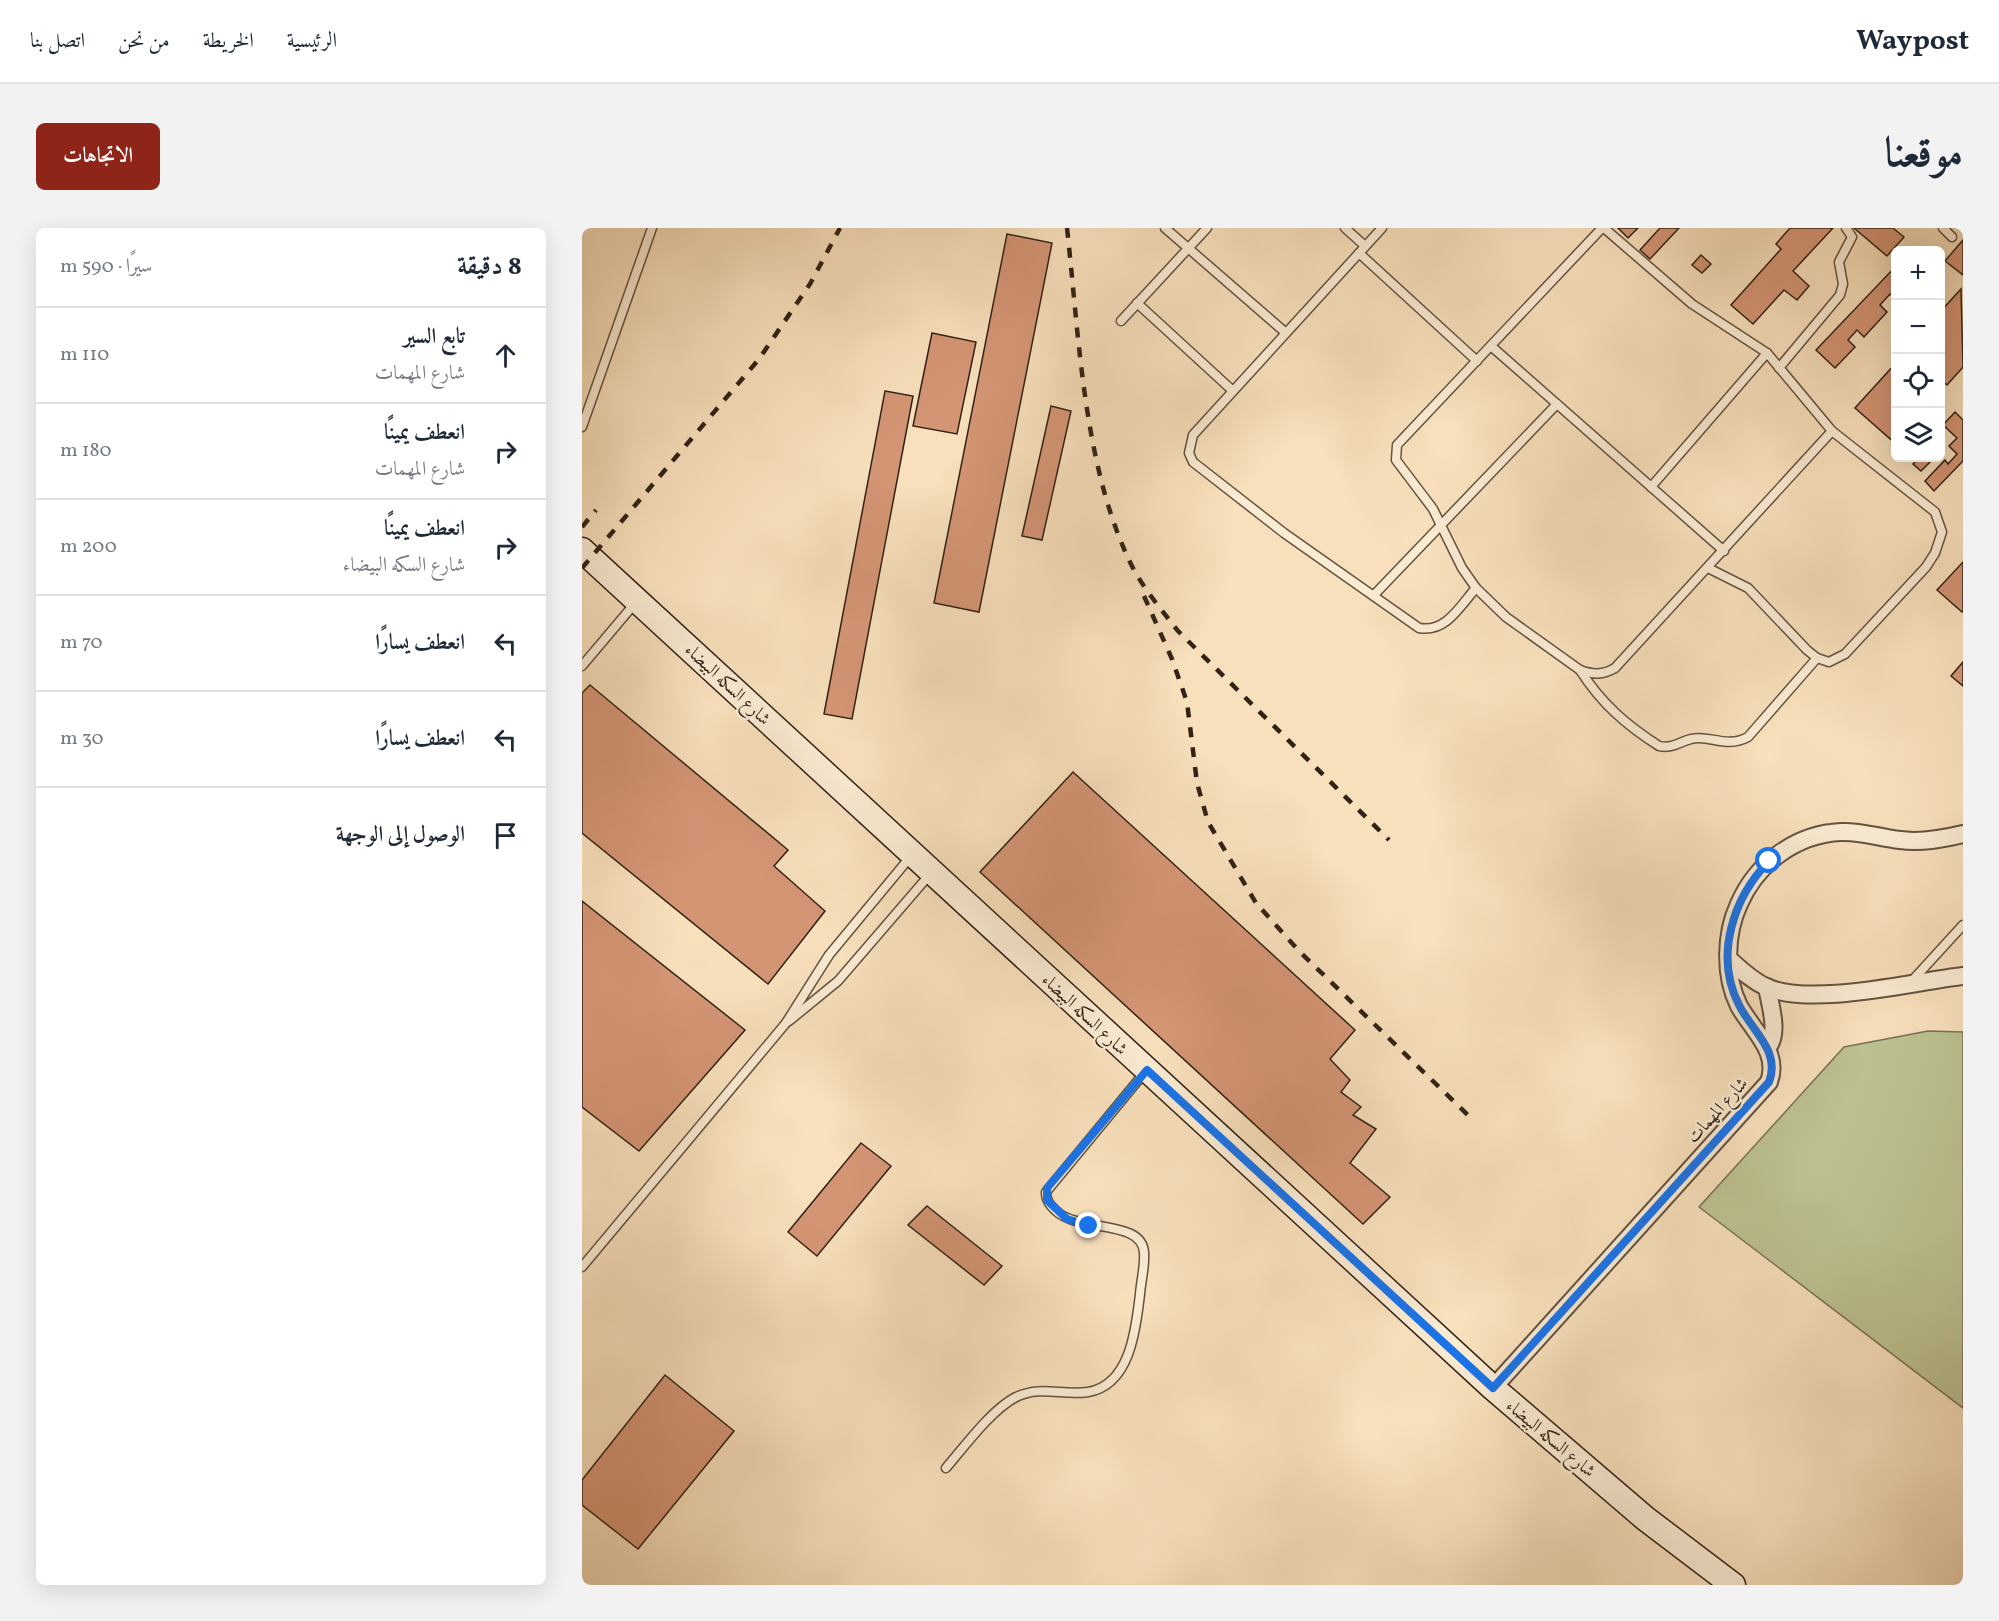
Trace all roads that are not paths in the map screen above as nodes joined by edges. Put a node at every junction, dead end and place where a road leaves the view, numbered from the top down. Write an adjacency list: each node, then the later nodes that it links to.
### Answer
1 (652, 228): 22 (lane)
2 (1165, 228): 11 (lane)
3 (1207, 228): 11 (lane)
4 (1345, 228): 10 (lane)
5 (1382, 228): 10 (lane)
6 (1603, 228): 16 (lane); 17 (lane)
7 (1846, 228): 19 (lane)
8 (1943, 228): 9 (lane)
9 (1952, 237)
10 (1365, 246): 12 (lane)
11 (1188, 248): 13 (lane); 15 (lane)
12 (1359, 253): 15 (lane); 18 (lane)
13 (1137, 303): 14 (lane); 20 (lane)
14 (1121, 321)
15 (1286, 333): 20 (lane)
16 (1491, 346): 18 (lane); 21 (lane)
17 (1767, 353): 19 (lane); 24 (lane)
18 (1477, 361): 25 (lane)
19 (1779, 368): 23 (lane)
20 (1233, 391): 30 (lane)
21 (1557, 404): 24 (lane); 25 (lane)
22 (582, 427)
23 (1832, 431): 27 (lane); 32 (lane)
24 (1651, 487): 27 (lane)
25 (1442, 524): 29 (lane); 30 (lane)
26 (582, 550): 31 (street, شارع السكه البيضاء)
27 (1724, 551): 28 (lane)
28 (1708, 568): 32 (lane); 34 (lane)
29 (1476, 588): 30 (lane); 34 (lane)
30 (1374, 595)
31 (638, 600): 33 (lane); 36 (street, شارع السكه البيضاء)
32 (1817, 658): 34 (lane)
33 (582, 666)
34 (1580, 670)
35 (1963, 834): 39 (street, شارع المهمات)
36 (912, 854): 37 (street, شارع السكه البيضاء); 43 (lane)
37 (932, 872): 43 (lane); 45 (street, شارع السكه البيضاء)
38 (1963, 925): 41 (lane)
39 (1728, 959): 42 (street); 44 (street, شارع المهمات)
40 (1963, 976): 41 (street)
41 (1911, 982): 42 (street)
42 (1767, 987): 44 (street)
43 (786, 1023): 46 (lane)
44 (1767, 1048): 47 (street, شارع المهمات)
45 (1147, 1070): 47 (street, شارع السكه البيضاء); 48 (lane)
46 (582, 1267)
47 (1493, 1388): 49 (street, شارع السكه البيضاء)
48 (946, 1468)
49 (1733, 1585)

